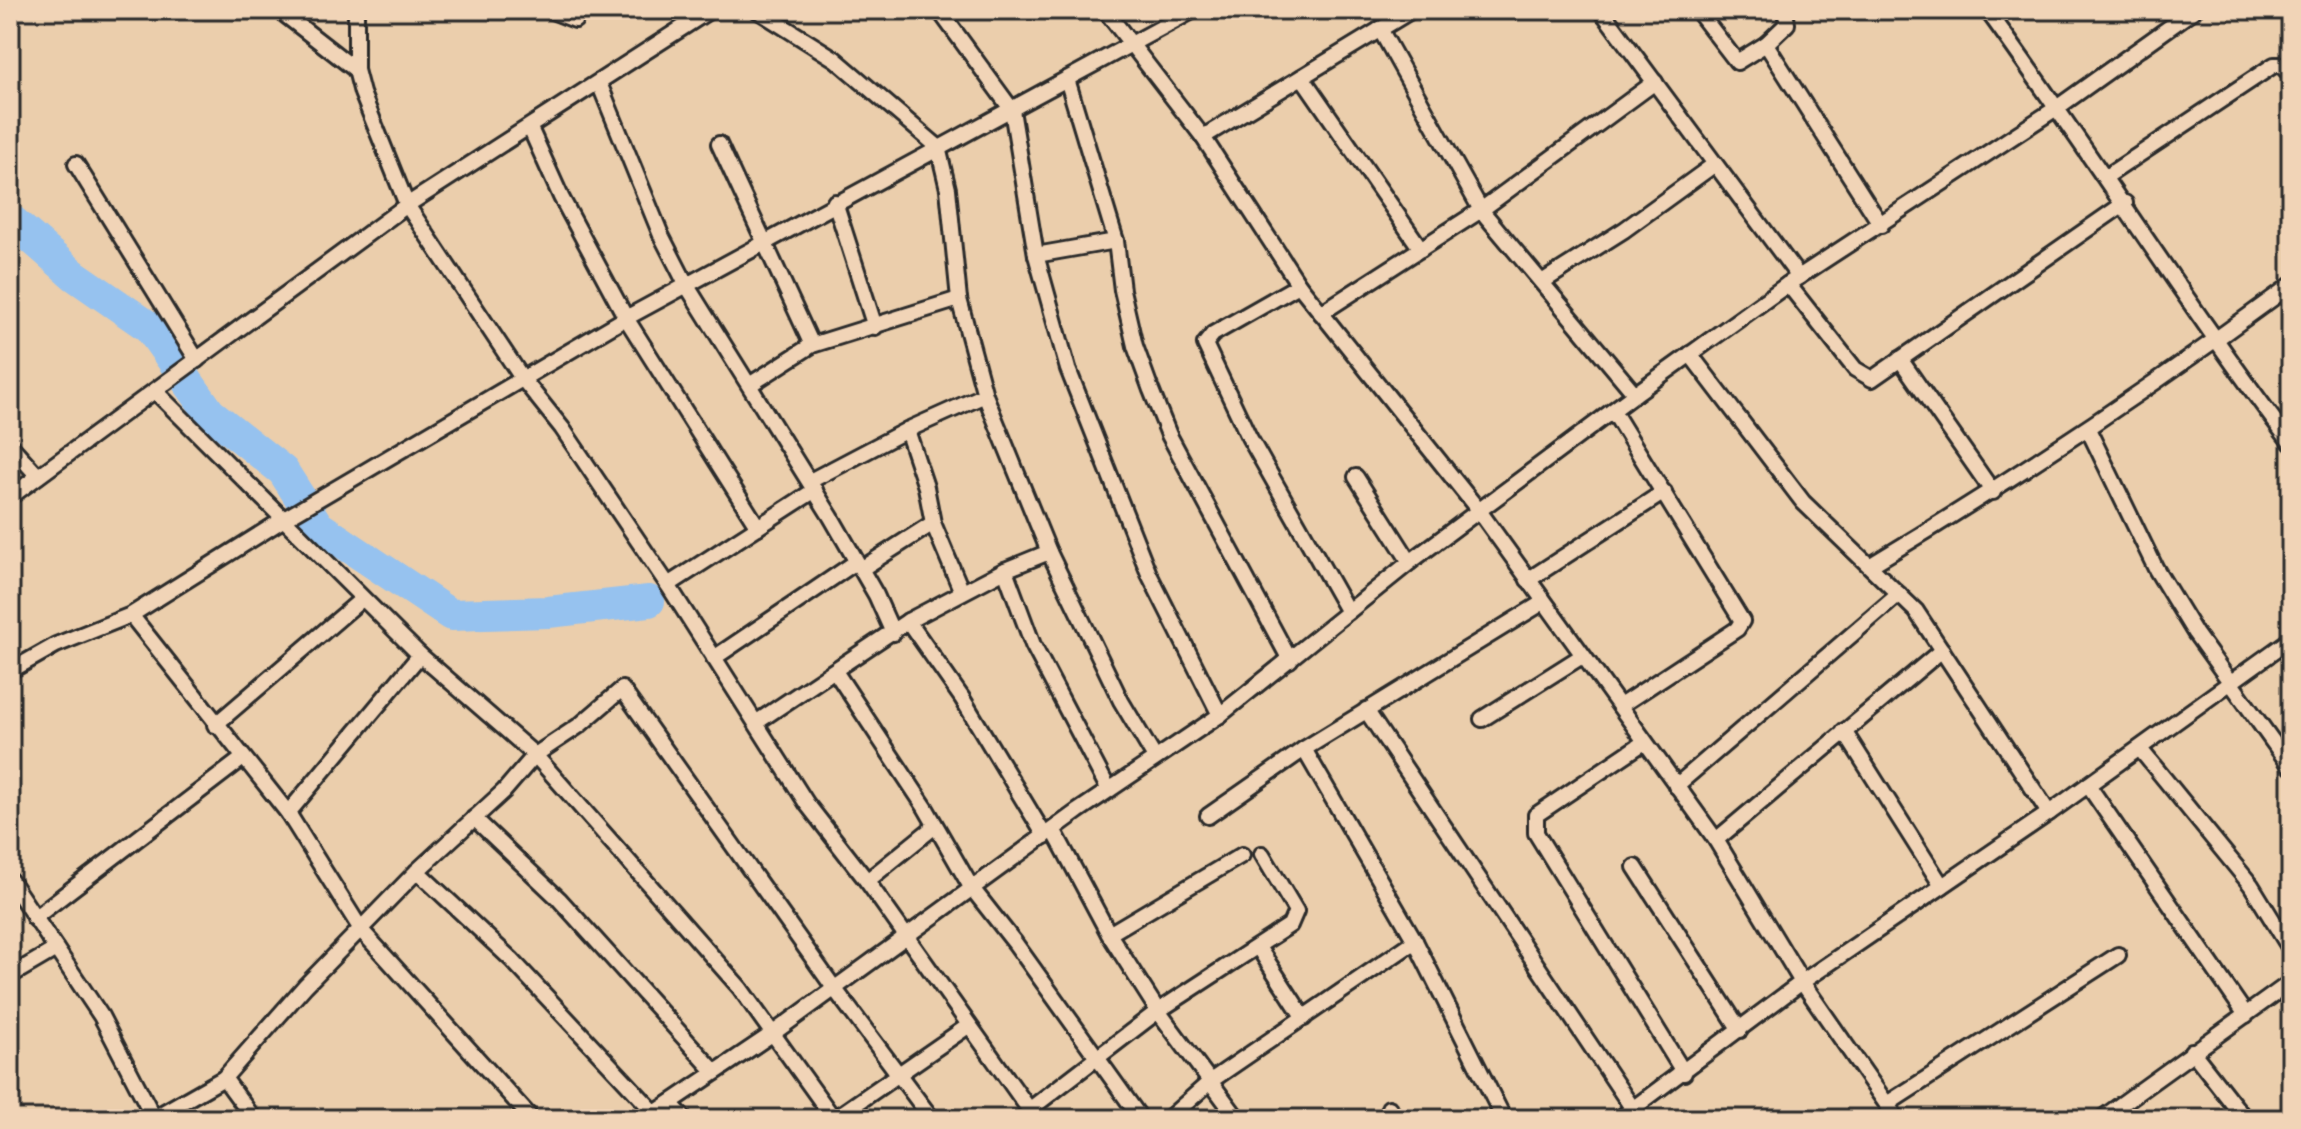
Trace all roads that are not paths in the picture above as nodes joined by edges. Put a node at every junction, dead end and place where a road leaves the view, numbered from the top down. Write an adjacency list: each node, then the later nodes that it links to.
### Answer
1 (279, 10): 19 (street)
2 (356, 10): 19 (street)
3 (549, 10): 15 (street)
4 (710, 10): 24 (street)
5 (757, 10): 30 (street)
6 (939, 10): 26 (street)
7 (1105, 10): 17 (street)
8 (1194, 10): 17 (street)
9 (1412, 10): 16 (street)
10 (1601, 10): 23 (street)
11 (1697, 10): 18 (street)
12 (1785, 10): 18 (street)
13 (1988, 10): 25 (street)
14 (2194, 10): 25 (street)
15 (575, 20)
16 (1380, 29): 21 (street); 37 (street)
17 (1134, 44): 22 (street); 28 (street)
18 (1766, 44): 38 (street)
19 (356, 70): 36 (street)
20 (2291, 75): 33 (street)
21 (1302, 77): 28 (street); 41 (street)
22 (1067, 79): 26 (street); 40 (street)
23 (1655, 82): 32 (street); 37 (street)
24 (599, 83): 27 (street); 47 (street)
25 (2058, 107): 33 (street); 38 (street)
26 (1012, 110): 30 (street); 42 (street)
27 (530, 128): 36 (street); 50 (street)
28 (1203, 137): 45 (street)
29 (719, 144): 39 (street)
30 (938, 147): 34 (street); 48 (street)
31 (76, 164): 56 (street)
32 (1715, 164): 43 (street); 44 (street)
33 (2107, 176): 35 (street)
34 (835, 202): 39 (street); 51 (street)
35 (2125, 203): 52 (street); 55 (street)
36 (407, 205): 56 (street); 57 (street)
37 (1481, 210): 41 (street); 44 (street)
38 (1881, 225): 43 (street)
39 (766, 241): 47 (street); 53 (street)
40 (1116, 241): 42 (street); 97 (street)
41 (1421, 249): 49 (street)
42 (1036, 255): 103 (street)
43 (1794, 281): 54 (street); 55 (street)
44 (1542, 282): 60 (street)
45 (1299, 285): 49 (street); 88 (street)
46 (2291, 285): 52 (street)
47 (687, 286): 50 (street); 58 (street)
48 (959, 299): 51 (street); 61 (street)
49 (1321, 313): 73 (street)
50 (626, 318): 57 (street); 76 (street)
51 (875, 327): 53 (street)
52 (2215, 341): 63 (street); 65 (street)
53 (812, 345): 58 (street)
54 (1690, 354): 60 (street); 79 (street)
55 (1900, 359): 71 (street)
56 (197, 360): 59 (street)
57 (522, 378): 74 (street); 83 (street)
58 (751, 384): 69 (street)
59 (155, 391): 67 (street); 74 (street)
60 (1635, 394): 62 (street)
61 (985, 395): 64 (street); 77 (street)
62 (1613, 411): 70 (street); 73 (street)
63 (2088, 429): 71 (street); 100 (street)
64 (907, 430): 69 (street); 75 (street)
65 (2291, 443)
66 (10, 445): 67 (street)
67 (38, 476): 72 (street)
68 (1356, 477): 78 (street)
69 (812, 486): 76 (street); 80 (street)
70 (1664, 492): 82 (street); 101 (street)
71 (1993, 492): 79 (street)
72 (10, 497)
73 (1480, 512): 78 (street); 82 (street)
74 (284, 519): 86 (street); 89 (street)
75 (933, 523): 80 (street); 84 (street)
76 (758, 527): 83 (street)
77 (1049, 552): 81 (street); 113 (street)
78 (1410, 562): 88 (street)
79 (1871, 565): 85 (street)
80 (858, 566): 91 (street); 96 (street)
81 (1005, 570): 84 (street); 117 (street)
82 (1528, 580): 87 (street)
83 (668, 585): 96 (street)
84 (962, 592): 90 (street)
85 (1899, 594): 93 (street); 116 (street)
86 (362, 599): 94 (street); 106 (street)
87 (1542, 603): 95 (street); 102 (street)
88 (1348, 612): 97 (street)
89 (131, 615): 98 (street); 106 (street)
90 (908, 621): 91 (street); 123 (street)
91 (893, 633): 99 (street)
92 (2291, 639): 100 (street)
93 (1942, 650): 107 (street); 119 (street)
94 (420, 655): 111 (street); 118 (street)
95 (1582, 656): 101 (street); 104 (street)
96 (714, 658): 105 (street)
97 (1290, 660): 103 (street)
98 (13, 664)
99 (835, 671): 105 (street); 122 (street)
100 (2229, 682): 110 (street); 114 (street)
101 (1620, 706): 108 (street)
102 (1366, 710): 109 (street); 161 (street)
103 (1220, 715): 113 (street)
104 (1482, 719)
105 (757, 722): 129 (street)
106 (215, 725): 112 (street)
107 (1844, 731): 124 (street); 130 (street)
108 (1643, 743): 116 (street); 155 (street)
109 (1304, 749): 120 (street); 137 (street)
110 (2140, 749): 115 (street); 140 (street)
111 (535, 755): 121 (street); 145 (street); 151 (street)
112 (243, 758): 118 (street); 133 (street)
113 (1155, 758): 117 (street)
114 (2291, 767)
115 (2088, 785): 119 (street); 147 (street)
116 (1676, 786): 124 (street)
117 (1109, 790): 123 (street)
118 (288, 813): 134 (street)
119 (2049, 813): 130 (street)
120 (1208, 816)
121 (474, 818): 128 (street); 154 (street)
122 (935, 826): 129 (street); 132 (street)
123 (1049, 833): 132 (street); 135 (street)
124 (1716, 840): 143 (street)
125 (1262, 854): 138 (street)
126 (1242, 855): 135 (street)
127 (1635, 867): 150 (street)
128 (417, 871): 134 (street); 164 (street)
129 (867, 881): 136 (street)
130 (1942, 886): 143 (street)
131 (12, 887): 133 (street)
132 (971, 887): 136 (street); 153 (street)
133 (34, 918): 139 (street)
134 (362, 931): 157 (street); 167 (street)
135 (1109, 934): 146 (street)
136 (904, 935): 145 (street); 149 (street)
137 (1415, 941): 148 (street); 173 (street)
138 (1258, 947): 146 (street); 148 (street)
139 (56, 949): 142 (street); 165 (street)
140 (2291, 950)
141 (2118, 955): 160 (street)
142 (10, 976)
143 (1802, 982): 150 (street); 160 (street)
144 (2291, 982): 147 (street)
145 (834, 988): 151 (street); 156 (street)
146 (1158, 1011): 153 (street); 158 (street)
147 (2246, 1015): 152 (street)
148 (1304, 1018): 158 (street)
149 (968, 1026): 156 (street); 163 (street)
150 (1740, 1030): 155 (street)
151 (772, 1034): 154 (street); 156 (street)
152 (2192, 1051): 176 (street); 177 (street)
153 (1097, 1060): 163 (street); 170 (street)
154 (715, 1072): 159 (street)
155 (1684, 1073): 161 (street)
156 (901, 1075): 169 (street)
157 (224, 1078): 162 (street); 166 (street)
158 (1212, 1080): 171 (street); 172 (street)
159 (670, 1103): 164 (street); 168 (street)
160 (1887, 1104): 175 (street)
161 (1633, 1109): 174 (street)
162 (176, 1114): 165 (street)
163 (1033, 1114)
164 (651, 1116)
165 (153, 1119)
166 (254, 1119)
167 (532, 1119)
168 (685, 1119)
169 (932, 1119)
170 (1141, 1119)
171 (1168, 1119)
172 (1238, 1119)
173 (1504, 1119)
174 (1619, 1119)
175 (1897, 1119)
176 (2101, 1119)
177 (2245, 1119)

